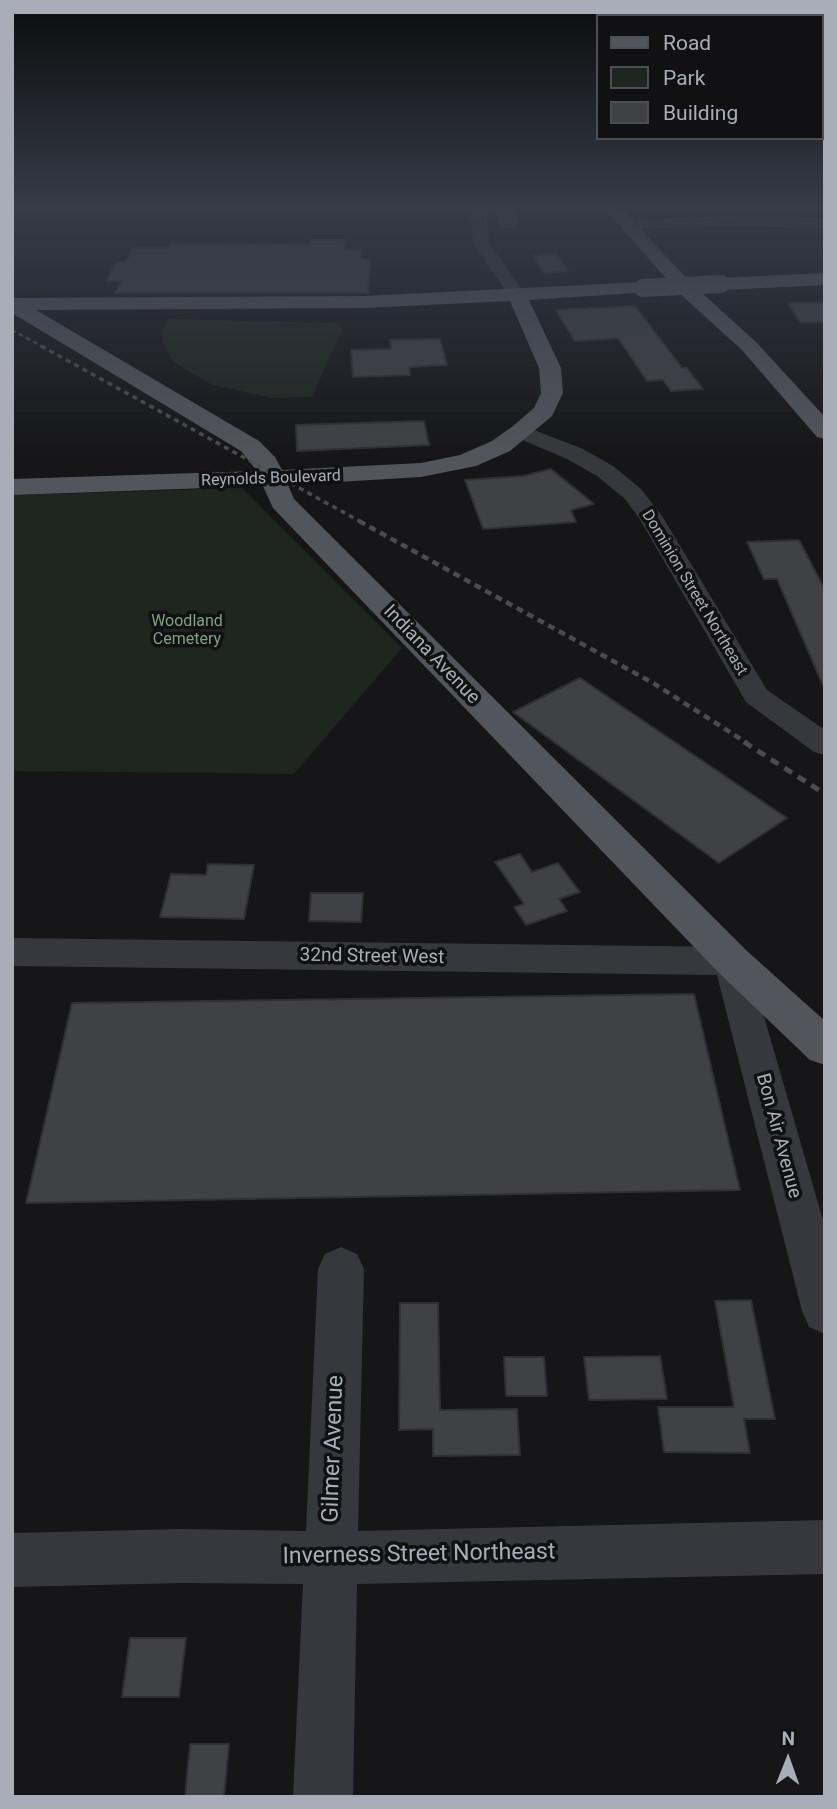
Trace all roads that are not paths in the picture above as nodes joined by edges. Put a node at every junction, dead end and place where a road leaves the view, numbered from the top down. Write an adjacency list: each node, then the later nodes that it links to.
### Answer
1 (515, 292): 6 (street)
2 (563, 292): 6 (main road, bridge)
3 (688, 292): 12 (main road)
4 (690, 292): 11 (main road)
5 (12, 294): 7 (main road)
6 (517, 295): 7 (main road); 10 (main road, Reynolds Boulevard)
7 (82, 302): 8 (main road); 9 (main road)
8 (12, 304): 9 (main road, Indiana Avenue)
9 (45, 324): 13 (main road, Indiana Avenue)
10 (521, 432): 13 (main road, Reynolds Boulevard); 16 (street, Dominion Street Northeast)
11 (825, 432)
12 (825, 454)
13 (270, 475): 14 (main road, Reynolds Boulevard); 15 (main road, Reynolds Boulevard); 18 (main road, Indiana Avenue)
14 (12, 478)
15 (12, 487)
16 (825, 745)
17 (12, 952): 18 (street, 32nd Street West)
18 (732, 961): 19 (main road, Indiana Avenue); 21 (street, Bon Air Avenue)
19 (825, 1047)
20 (341, 1269): 23 (street, Gilmer Avenue)
21 (825, 1311)
22 (825, 1547): 23 (street, Inverness Street Northeast)
23 (330, 1558): 24 (street, Inverness Street Northeast); 25 (street, Gilmer Avenue)
24 (12, 1560)
25 (323, 1797)

